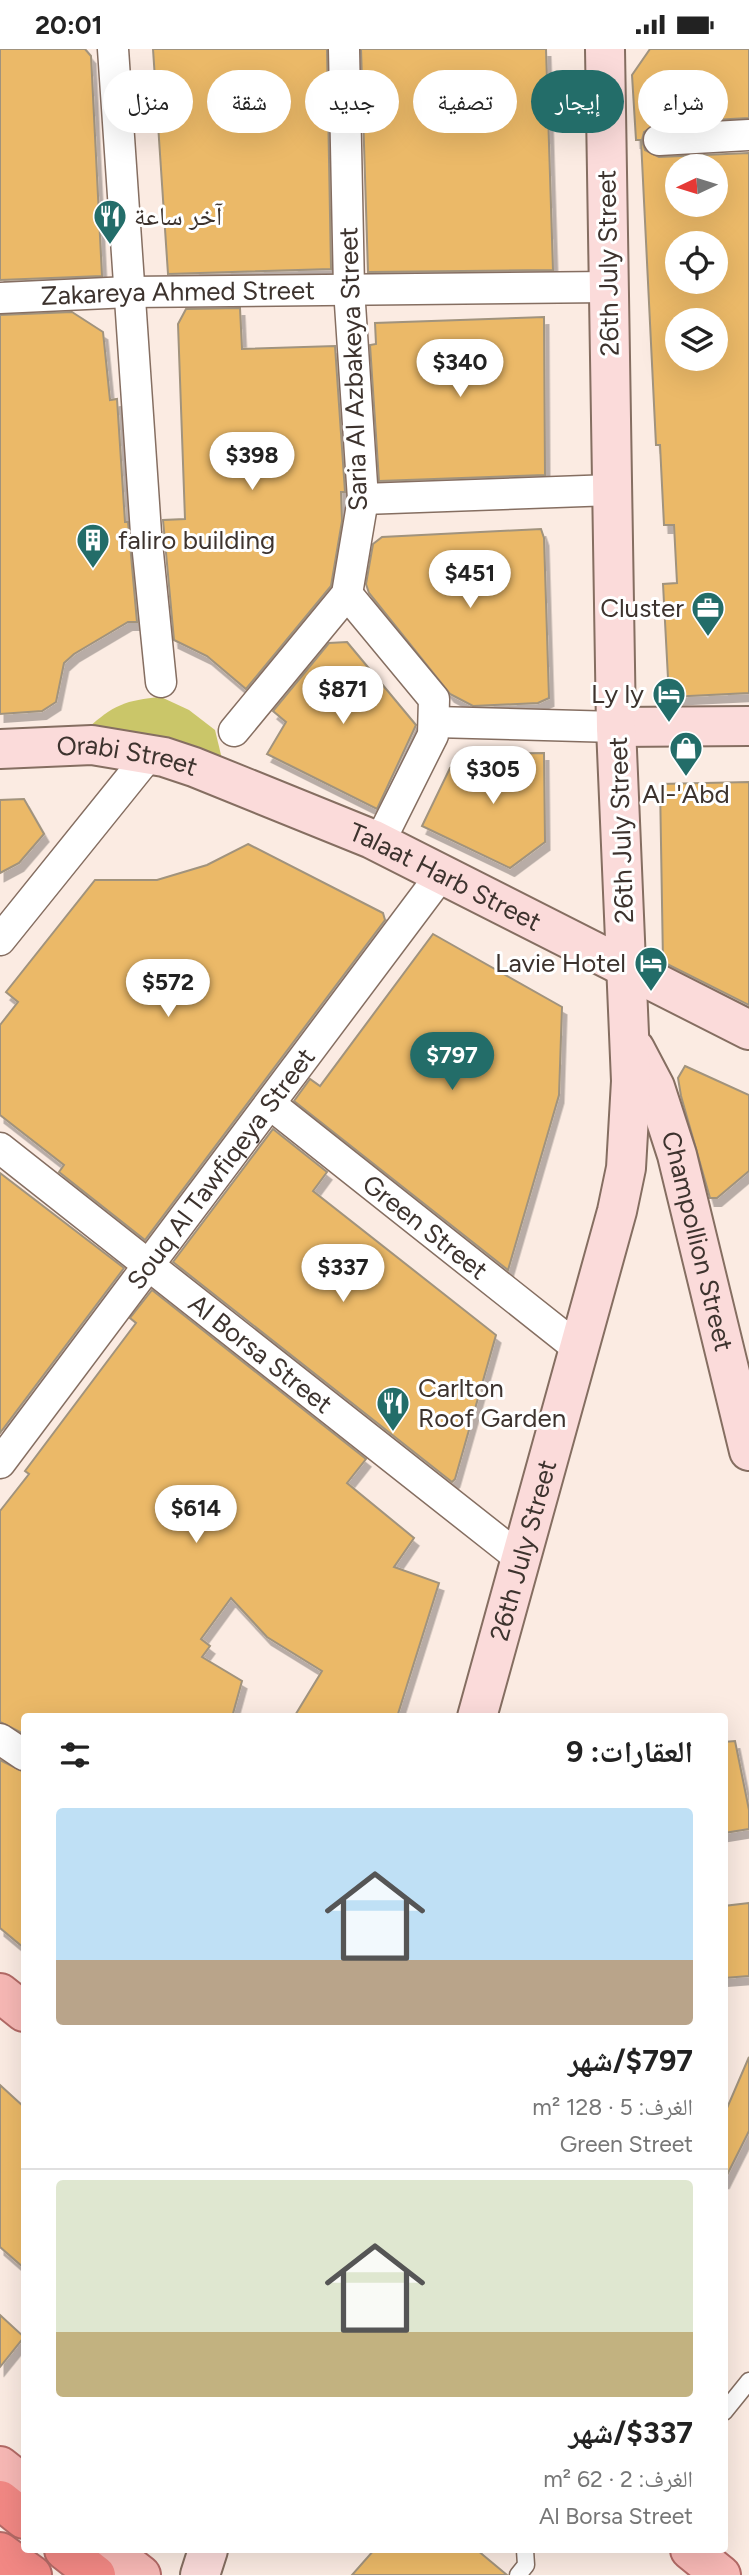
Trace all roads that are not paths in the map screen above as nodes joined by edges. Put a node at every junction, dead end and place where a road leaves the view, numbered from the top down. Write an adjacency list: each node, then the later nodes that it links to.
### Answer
1 (113, 49): 8 (street)
2 (344, 49): 7 (street, Saria Al Azbakeya Street)
3 (605, 49): 6 (main road, 26th July Street)
4 (749, 135): 5 (street)
5 (659, 141)
6 (609, 287): 7 (street, Zakareya Ahmed Street); 10 (main road, 26th July Street)
7 (349, 289): 8 (street, Zakareya Ahmed Street); 11 (street, Saria Al Azbakeya Street)
8 (130, 292): 9 (street, Zakareya Ahmed Street); 13 (street)
9 (0, 298)
10 (612, 490): 11 (street); 16 (main road, 26th July Street)
11 (363, 499): 12 (street, Saria Al Azbakeya Street)
12 (347, 594): 14 (street); 17 (street, Saria Al Azbakeya Street)
13 (161, 682)
14 (435, 722): 16 (street); 21 (street)
15 (749, 726): 16 (main road)
16 (616, 727): 24 (main road, 26th July Street)
17 (234, 731)
18 (0, 749): 19 (main road, Orabi Street)
19 (149, 755): 20 (main road, Orabi Street); 23 (street)
20 (250, 791): 21 (main road, Talaat Harb Street)
21 (379, 843): 22 (main road, Talaat Harb Street)
22 (441, 875): 24 (main road, Talaat Harb Street); 27 (street, Souq Al Tawfiqeya Street)
23 (0, 940)
24 (626, 968): 25 (main road, Talaat Harb Street); 26 (main road, 26th July Street)
25 (749, 1030)
26 (629, 1038): 30 (main road, 26th July Street); 31 (main road, Champollion Street)
27 (270, 1104): 29 (street, Souq Al Tawfiqeya Street); 30 (street, Green Street)
28 (0, 1148): 29 (street, Al Borsa Street)
29 (149, 1265): 33 (street, Souq Al Tawfiqeya Street); 34 (street, Al Borsa Street)
30 (579, 1349): 34 (main road, 26th July Street)
31 (743, 1402): 32 (main road, Champollion Street)
32 (749, 1451)
33 (0, 1463)
34 (521, 1559): 35 (main road, 26th July Street)
35 (478, 1713)
36 (0, 1739): 37 (street)
37 (21, 1753)
38 (0, 1993): 39 (main road)
39 (21, 2010)
40 (749, 2381): 41 (lane)
41 (728, 2407)
42 (0, 2466): 43 (main road)
43 (21, 2483)
44 (0, 2500): 45 (highway)
45 (21, 2517)
46 (0, 2552): 51 (highway)
47 (68, 2553): 52 (highway)
48 (113, 2553): 53 (main road)
49 (207, 2553): 54 (main road)
50 (525, 2553): 55 (lane)
51 (32, 2575)
52 (96, 2575)
53 (141, 2575)
54 (200, 2575)
55 (518, 2575)

